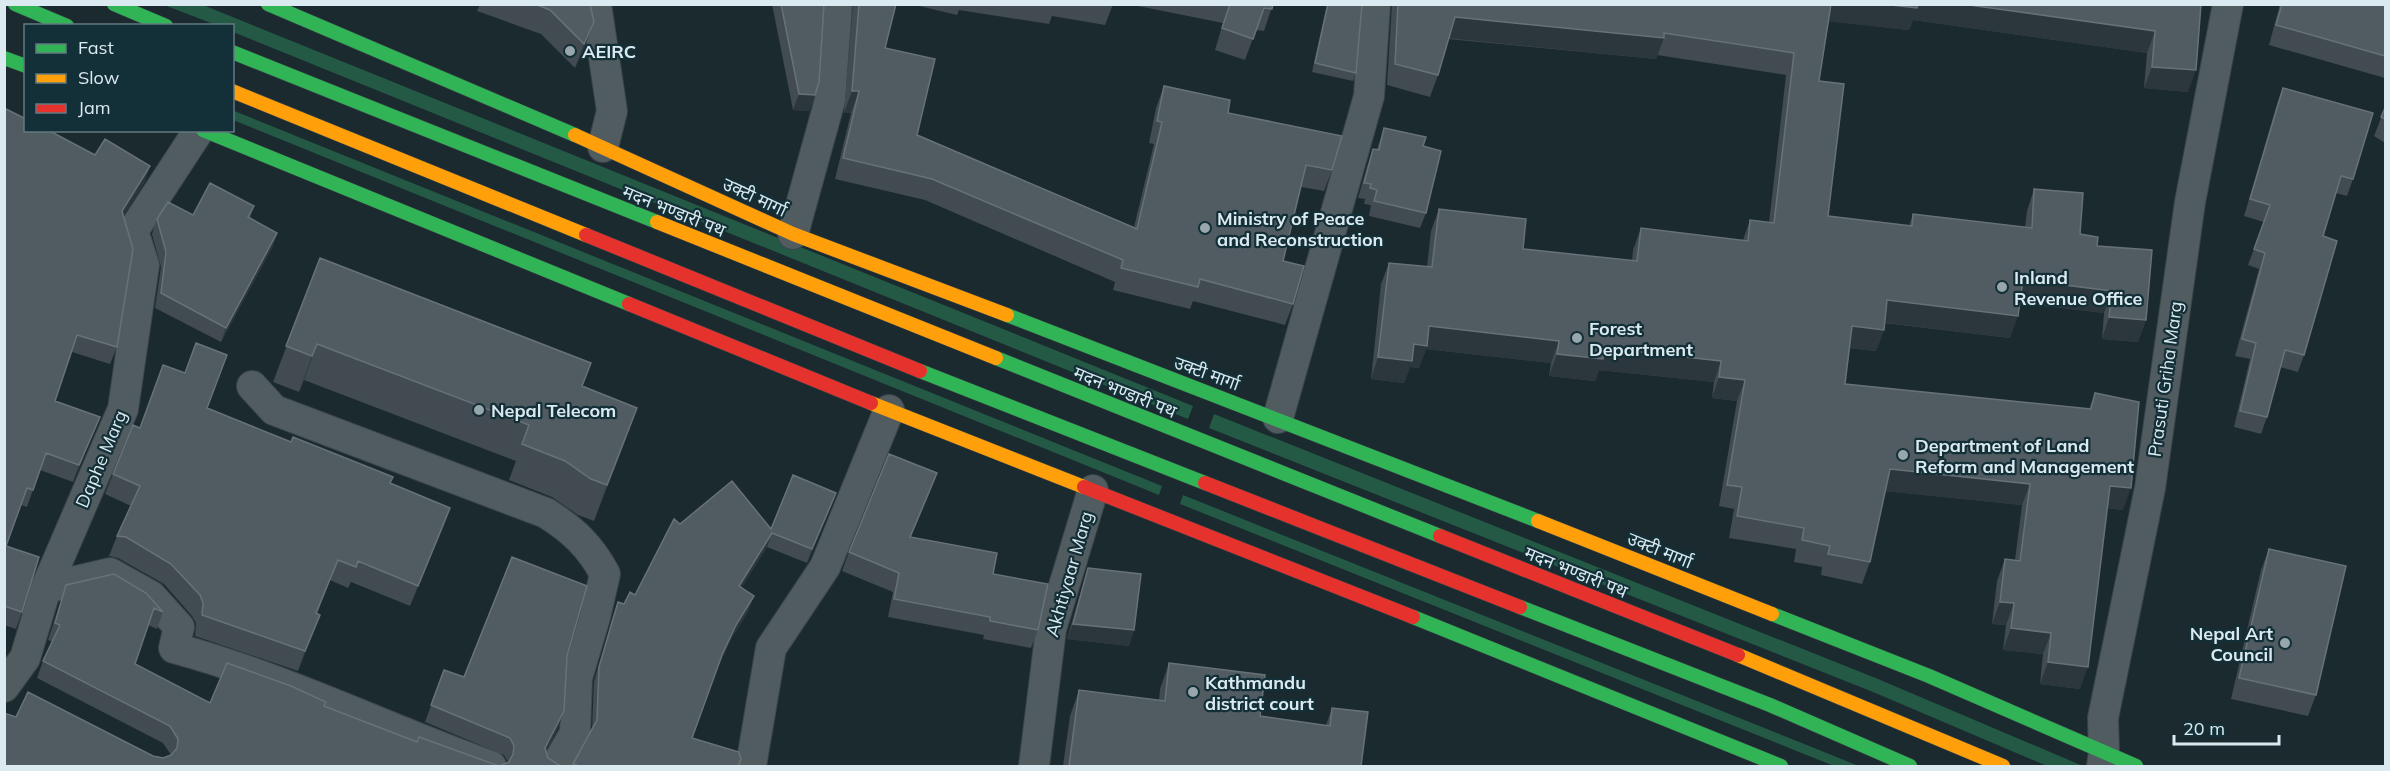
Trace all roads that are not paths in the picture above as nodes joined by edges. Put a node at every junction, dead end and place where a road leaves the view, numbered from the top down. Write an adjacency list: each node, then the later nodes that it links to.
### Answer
1 (15, 4): 8 (main road)
2 (114, 4): 9 (main road)
3 (268, 4): 16 (main road, उक्टी मार्गा)
4 (596, 4): 16 (street)
5 (837, 4): 17 (street)
6 (1374, 4): 20 (street)
7 (2228, 4): 24 (street, Prasuti Griha Marg)
8 (62, 24)
9 (161, 24)
10 (234, 53): 31 (main road, मदन भण्डारी पथ)
11 (4, 58): 12 (main road)
12 (24, 65)
13 (234, 92): 30 (main road)
14 (200, 132): 22 (street, Daphe Marg)
15 (206, 132): 19 (main road)
16 (603, 147): 17 (main road, उक्टी मार्गा)
17 (793, 234): 20 (main road, उक्टी मार्गा)
18 (252, 386): 26 (street)
19 (889, 410): 21 (main road); 27 (street)
20 (1278, 418): 24 (main road, उक्टी मार्गा)
21 (1093, 490): 28 (street, Akhtiyaar Marg); 29 (main road)
22 (46, 588): 23 (street, Daphe Marg); 25 (street)
23 (14, 687)
24 (2103, 760): 32 (main road, उक्टी मार्गा)
25 (491, 766)
26 (556, 766)
27 (752, 766)
28 (1034, 766)
29 (1781, 766)
30 (1911, 766)
31 (2003, 766)
32 (2136, 766)

